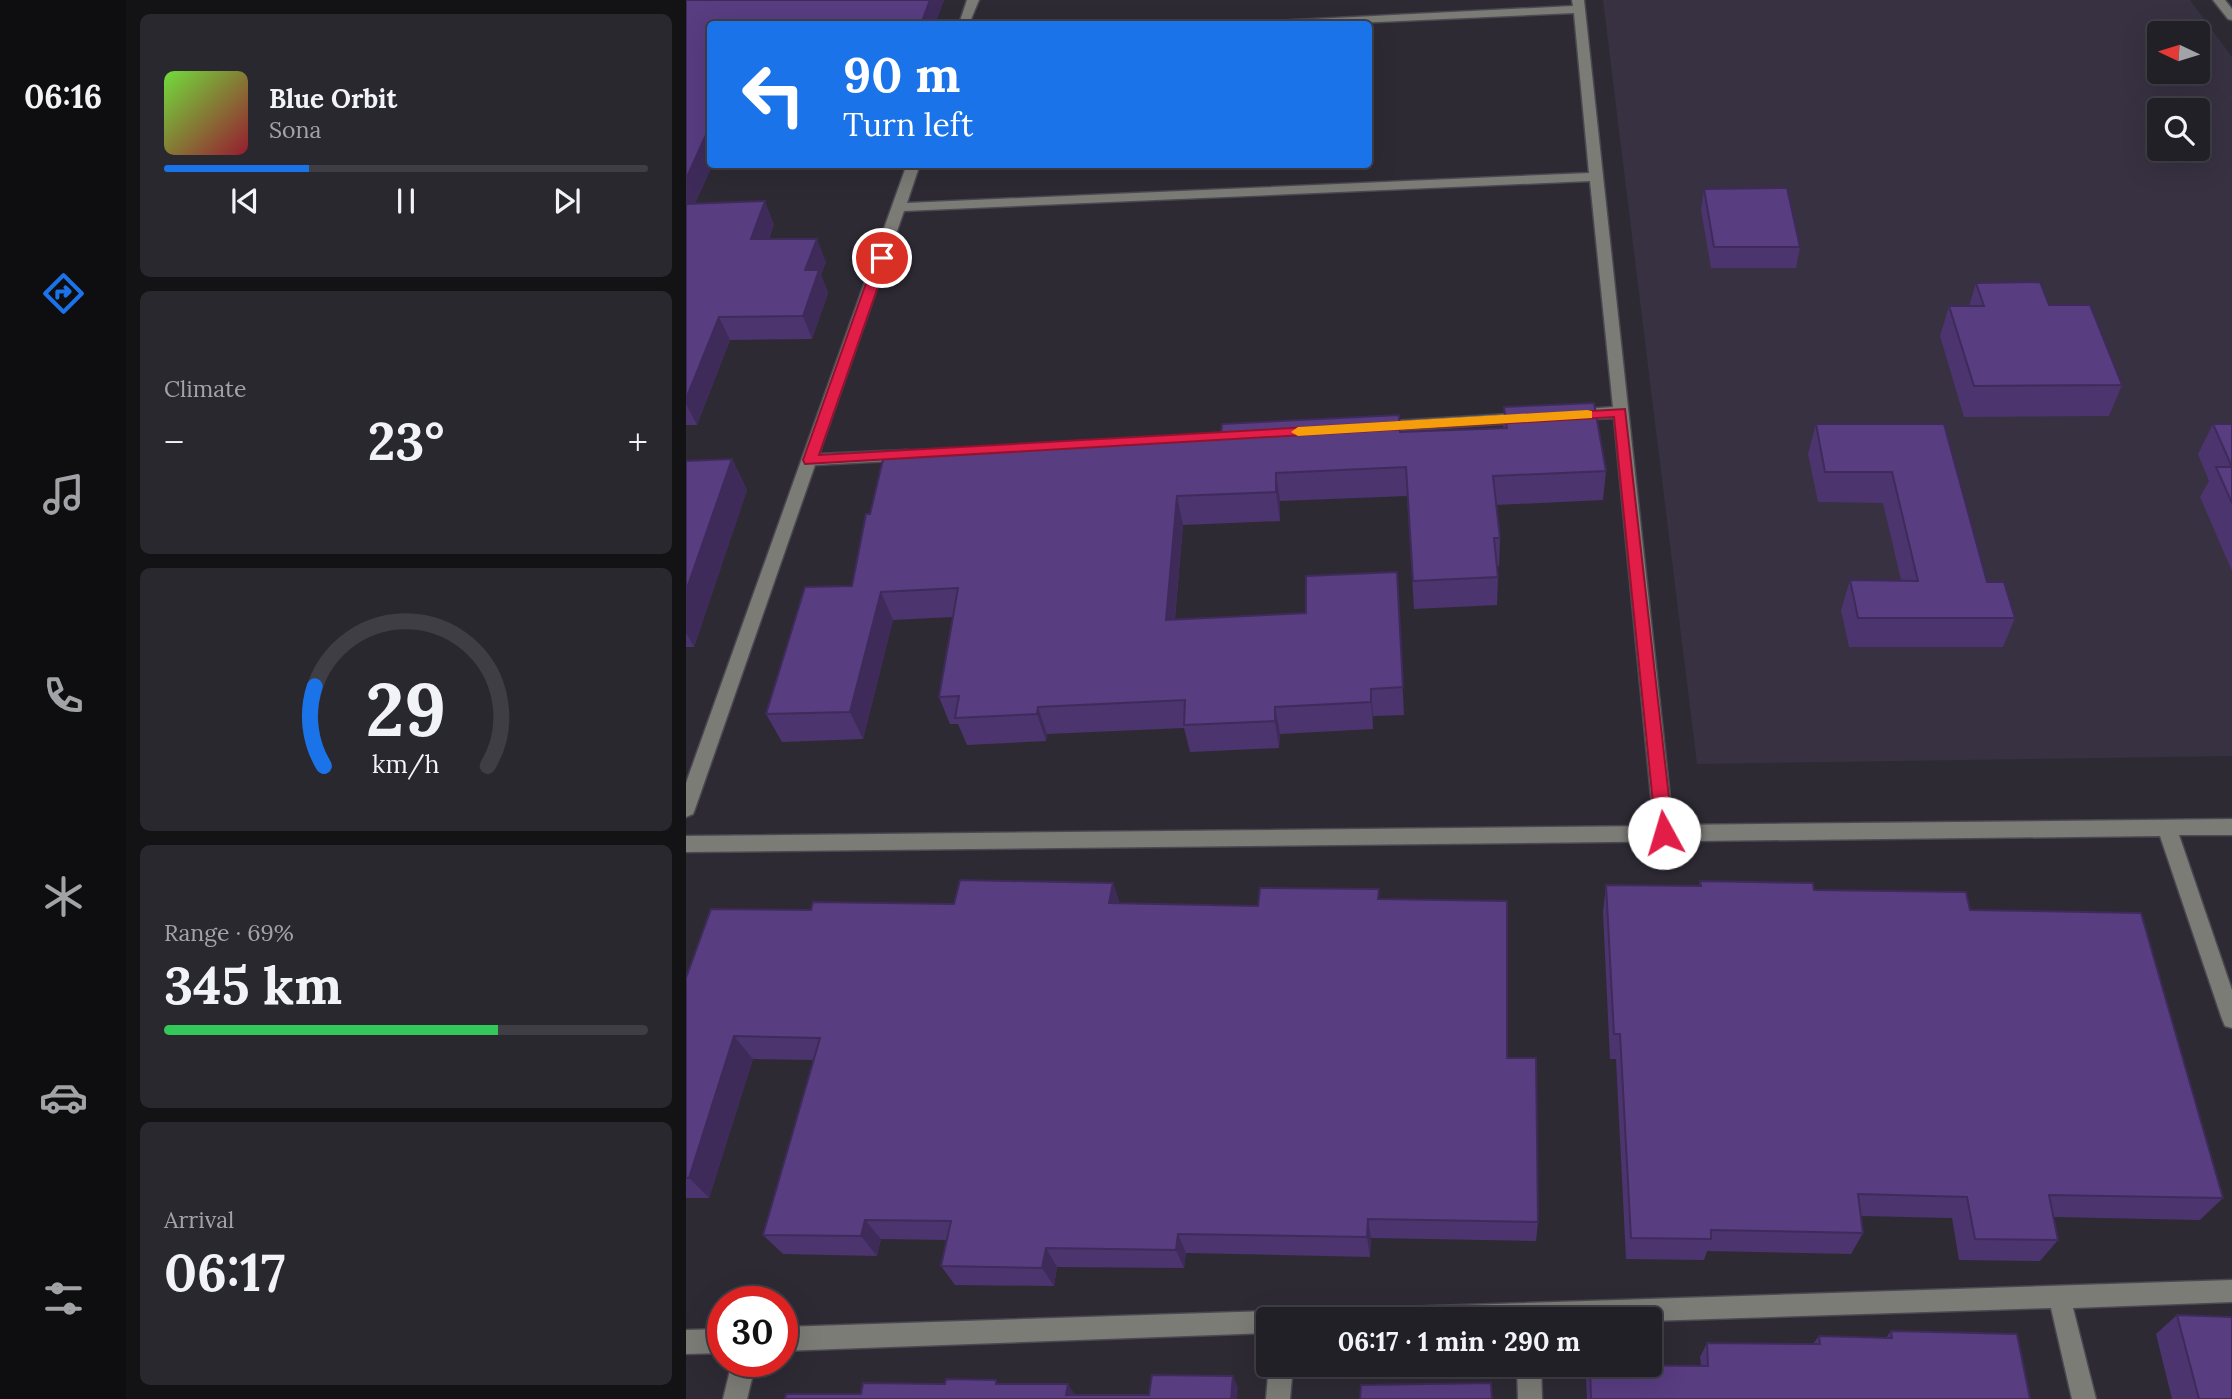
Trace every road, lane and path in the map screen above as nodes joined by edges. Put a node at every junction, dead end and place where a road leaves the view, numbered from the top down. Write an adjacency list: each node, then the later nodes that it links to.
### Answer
1 (972, 0): 5 (street)
2 (2219, 0): 4 (street)
3 (1578, 5): 6 (street); 8 (street)
4 (2232, 17)
5 (965, 21)
6 (1323, 21)
7 (913, 168): 9 (street)
8 (1596, 177): 9 (street); 10 (street)
9 (900, 207): 13 (street)
10 (1620, 412): 11 (street); 17 (street)
11 (1359, 428)
12 (920, 454): 13 (street)
13 (810, 460): 14 (street)
14 (686, 809)
15 (2232, 827): 16 (street)
16 (2167, 828): 17 (street); 19 (street)
17 (1664, 833): 18 (street)
18 (686, 844)
19 (2232, 1020)
20 (2232, 1291): 21 (street)
21 (2059, 1296): 22 (street); 33 (street)
22 (1662, 1311)
23 (1256, 1322): 24 (street)
24 (798, 1338)
25 (707, 1341): 26 (street)
26 (686, 1342)
27 (740, 1377): 30 (street)
28 (1280, 1377): 31 (street)
29 (1529, 1377): 32 (street)
30 (734, 1399)
31 (1278, 1399)
32 (1530, 1399)
33 (2084, 1399)

